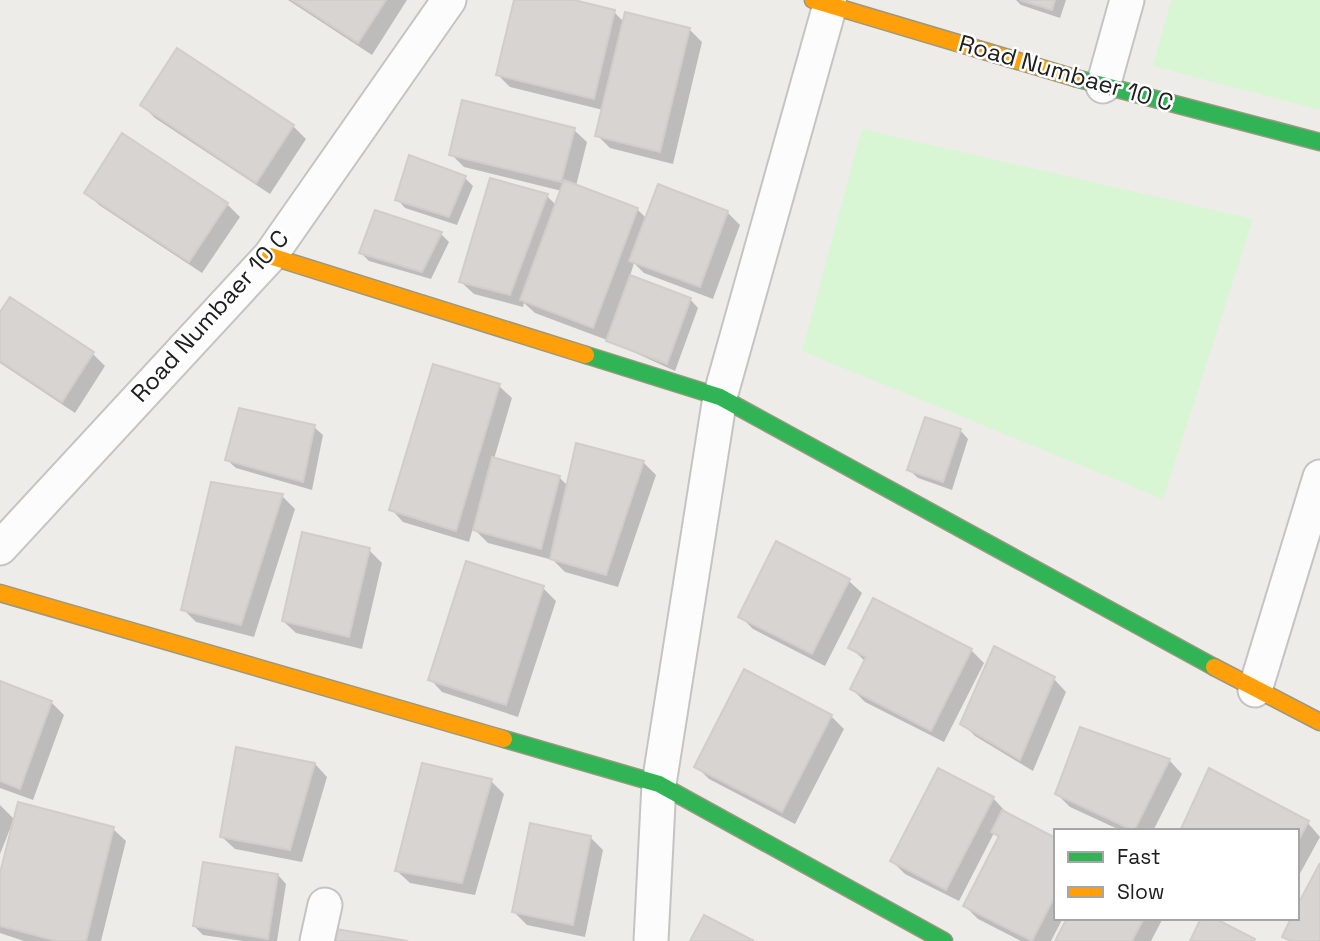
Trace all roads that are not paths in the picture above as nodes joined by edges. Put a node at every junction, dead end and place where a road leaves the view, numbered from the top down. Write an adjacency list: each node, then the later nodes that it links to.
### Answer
1 (449, 0): 6 (street, Road Numbaer 10 C)
2 (1127, 0): 4 (street)
3 (821, 2): 4 (street, Road Numbaer 10 C); 7 (street)
4 (1103, 86): 5 (street, Road Numbaer 10 C)
5 (1320, 142)
6 (270, 256): 7 (street); 9 (street, Road Numbaer 10 C)
7 (720, 397): 11 (street); 13 (street)
8 (1320, 477): 11 (street)
9 (0, 548)
10 (0, 593): 13 (street)
11 (1255, 690): 12 (street)
12 (1320, 722)
13 (659, 784): 16 (street); 17 (street)
14 (325, 905): 15 (street)
15 (317, 941)
16 (651, 941)
17 (944, 941)

